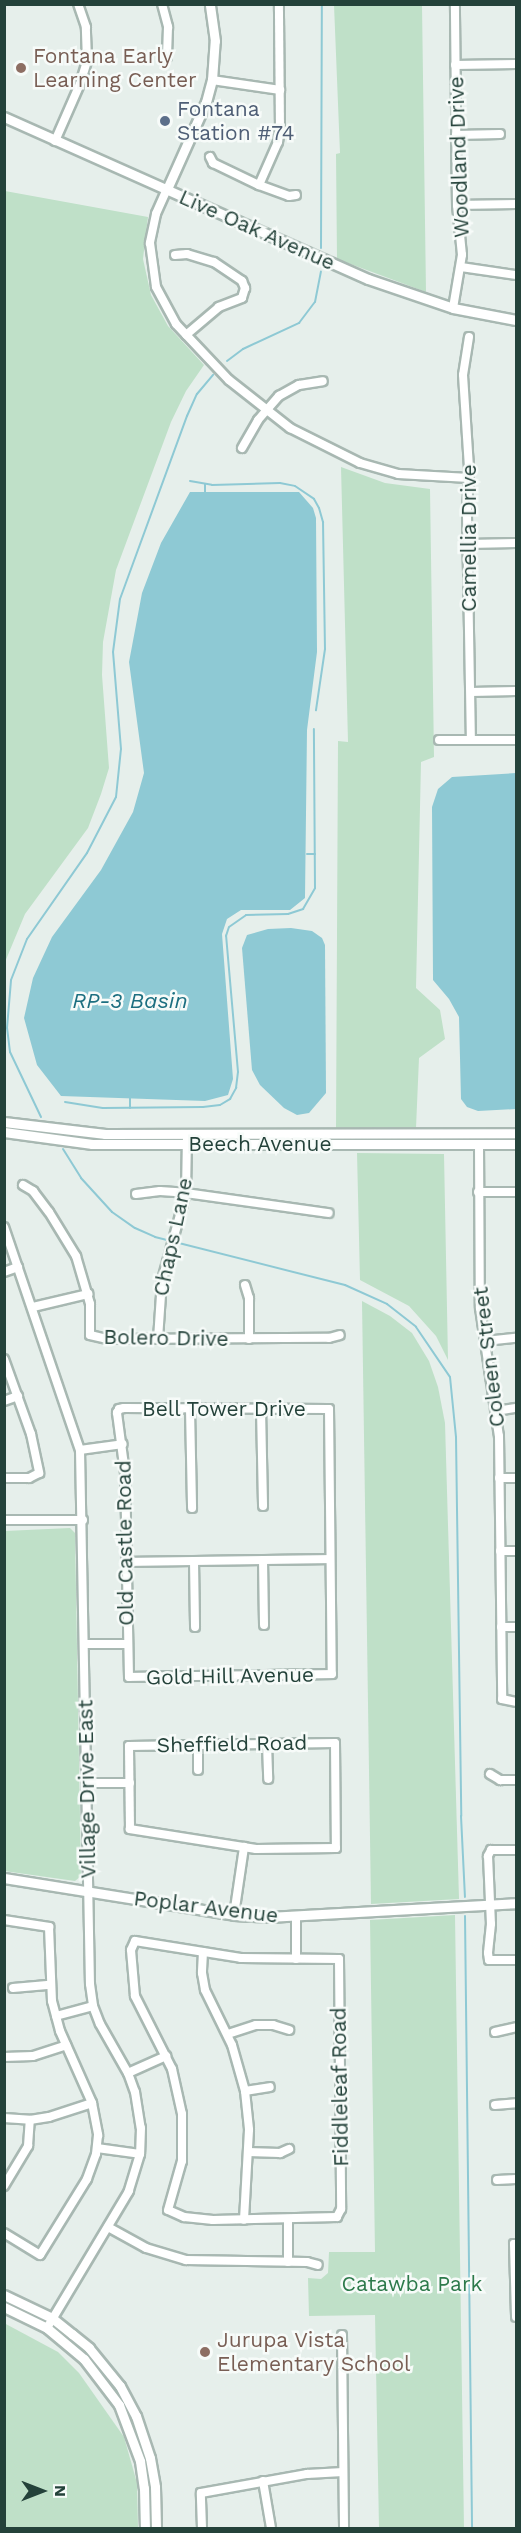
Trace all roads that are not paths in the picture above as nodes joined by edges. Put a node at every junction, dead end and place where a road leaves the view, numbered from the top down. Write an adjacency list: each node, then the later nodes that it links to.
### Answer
1 (78, 4): 14 (street)
2 (162, 4): 6 (street)
3 (210, 4): 9 (street)
4 (279, 4): 10 (street)
5 (455, 4): 8 (street, Woodland Drive)
6 (166, 57)
7 (516, 64): 8 (street)
8 (455, 65): 13 (street, Woodland Drive)
9 (212, 80): 10 (street); 17 (street)
10 (280, 90): 16 (street)
11 (4, 117): 14 (street, Live Oak Avenue)
12 (501, 134): 13 (street)
13 (456, 135): 20 (street, Woodland Drive)
14 (55, 141): 17 (street, Live Oak Avenue)
15 (210, 157): 16 (street)
16 (259, 185): 18 (street)
17 (166, 189): 24 (street, Live Oak Avenue); 26 (street)
18 (296, 195)
19 (516, 204): 20 (street)
20 (457, 205): 22 (street, Woodland Drive)
21 (175, 255): 26 (street)
22 (461, 267): 23 (street); 24 (street, Woodland Drive)
23 (516, 276)
24 (453, 308): 25 (street, Live Oak Avenue)
25 (516, 320)
26 (186, 335): 29 (street)
27 (469, 337): 31 (street, Camellia Drive)
28 (323, 381): 29 (street)
29 (265, 410): 30 (street); 31 (street)
30 (242, 448)
31 (469, 478): 33 (street, Camellia Drive)
32 (516, 543): 33 (street)
33 (468, 544): 35 (street, Camellia Drive)
34 (516, 691): 35 (street)
35 (471, 692): 37 (street, Camellia Drive)
36 (439, 740): 37 (street)
37 (471, 740): 38 (street)
38 (516, 740)
39 (4, 1122): 42 (street, Beech Avenue)
40 (4, 1132): 42 (street, Beech Avenue)
41 (516, 1133): 42 (street, Beech Avenue)
42 (187, 1139): 43 (street, Beech Avenue); 48 (street, Chaps Lane)
43 (479, 1144): 44 (street, Beech Avenue); 46 (street, Coleen Street)
44 (516, 1144)
45 (23, 1185): 55 (street, Bolero Drive)
46 (478, 1192): 47 (street); 61 (street, Coleen Street)
47 (516, 1192)
48 (186, 1193): 49 (street); 50 (street); 59 (street, Chaps Lane)
49 (136, 1194)
50 (329, 1213)
51 (4, 1227): 52 (street, Village Drive East)
52 (18, 1267): 53 (street); 56 (street, Village Drive East)
53 (4, 1272)
54 (245, 1285): 60 (street)
55 (88, 1294): 56 (street); 59 (street, Bolero Drive)
56 (33, 1308): 71 (street, Village Drive East)
57 (340, 1335): 60 (street, Bolero Drive)
58 (516, 1338): 61 (street)
59 (158, 1339): 60 (street, Bolero Drive)
60 (249, 1339)
61 (485, 1341): 69 (street, Coleen Street)
62 (4, 1359): 63 (street)
63 (18, 1396): 64 (street); 72 (street)
64 (4, 1401)
65 (516, 1408): 69 (street)
66 (119, 1409): 67 (street, Bell Tower Drive); 70 (street, Old Castle Road)
67 (190, 1409): 68 (street, Bell Tower Drive); 76 (street)
68 (261, 1409): 75 (street); 81 (street, Bell Tower Drive)
69 (496, 1411): 73 (street, Coleen Street)
70 (123, 1444): 71 (street, Bell Tower Drive); 84 (street, Old Castle Road)
71 (80, 1450): 78 (street, Village Drive East)
72 (4, 1478)
73 (499, 1478): 74 (street); 79 (street, Coleen Street)
74 (516, 1478)
75 (263, 1506)
76 (192, 1508)
77 (4, 1520): 78 (street)
78 (83, 1520): 89 (street, Village Drive East)
79 (500, 1551): 80 (street); 87 (street, Coleen Street)
80 (516, 1551)
81 (330, 1559): 82 (street); 91 (street, Gold Hill Avenue)
82 (263, 1560): 83 (street); 85 (street)
83 (194, 1561): 84 (street); 86 (street)
84 (127, 1562): 90 (street, Old Castle Road)
85 (264, 1625)
86 (195, 1627)
87 (501, 1627): 88 (street); 92 (street, Coleen Street)
88 (516, 1627)
89 (85, 1644): 90 (street); 100 (street, Village Drive East)
90 (128, 1644): 91 (street, Old Castle Road)
91 (129, 1677)
92 (516, 1702)
93 (267, 1743): 94 (street, Sheffield Road); 97 (street); 101 (street, Sheffield Road)
94 (198, 1745): 95 (street); 99 (street, Sheffield Road)
95 (198, 1770)
96 (490, 1774): 98 (street)
97 (268, 1779)
98 (516, 1780)
99 (130, 1783): 100 (street); 101 (street)
100 (87, 1784): 104 (street, Village Drive East)
101 (244, 1847): 107 (street)
102 (516, 1850): 106 (street)
103 (4, 1878): 104 (street, Poplar Avenue)
104 (88, 1892): 107 (street, Poplar Avenue); 115 (street, Village Drive East)
105 (516, 1903): 106 (street, Poplar Avenue)
106 (491, 1904): 108 (street, Poplar Avenue); 112 (street)
107 (234, 1915): 108 (street, Poplar Avenue)
108 (296, 1916): 111 (street)
109 (4, 1920): 113 (street)
110 (203, 1952): 111 (street); 120 (street); 122 (street)
111 (296, 1959): 139 (street, Fiddleleaf Road)
112 (516, 1960)
113 (50, 1985): 114 (street); 116 (street)
114 (13, 1988)
115 (93, 2006): 116 (street); 124 (street, Village Drive East)
116 (56, 2016): 121 (street)
117 (516, 2027): 119 (street)
118 (289, 2030): 120 (street)
119 (495, 2032)
120 (228, 2034): 126 (street)
121 (66, 2045): 123 (street); 127 (street)
122 (166, 2056): 124 (street); 140 (street)
123 (4, 2057)
124 (128, 2073): 135 (street, Village Drive East)
125 (270, 2087): 126 (street)
126 (245, 2091): 134 (street)
127 (92, 2103): 131 (street); 132 (street)
128 (516, 2103): 129 (street)
129 (495, 2105)
130 (4, 2118): 131 (street)
131 (30, 2120): 138 (street)
132 (97, 2148): 135 (street); 142 (street)
133 (289, 2149): 134 (street)
134 (248, 2152): 140 (street)
135 (140, 2154): 141 (street, Village Drive East)
136 (516, 2179): 137 (street)
137 (497, 2180)
138 (4, 2186)
139 (288, 2218): 140 (street); 144 (street)
140 (244, 2220)
141 (108, 2227): 144 (street); 150 (street, Village Drive East)
142 (4, 2233)
143 (515, 2244): 146 (street)
144 (288, 2262): 145 (street)
145 (318, 2265)
146 (515, 2286): 149 (street)
147 (4, 2295): 150 (street)
148 (4, 2307): 151 (street)
149 (516, 2317)
150 (52, 2318): 151 (street, Village Drive East); 156 (street)
151 (47, 2328): 155 (street)
152 (342, 2335): 153 (street)
153 (343, 2472): 154 (street); 159 (street)
154 (263, 2481): 157 (street); 158 (street)
155 (145, 2529)
156 (156, 2529)
157 (202, 2529)
158 (271, 2529)
159 (344, 2529)

